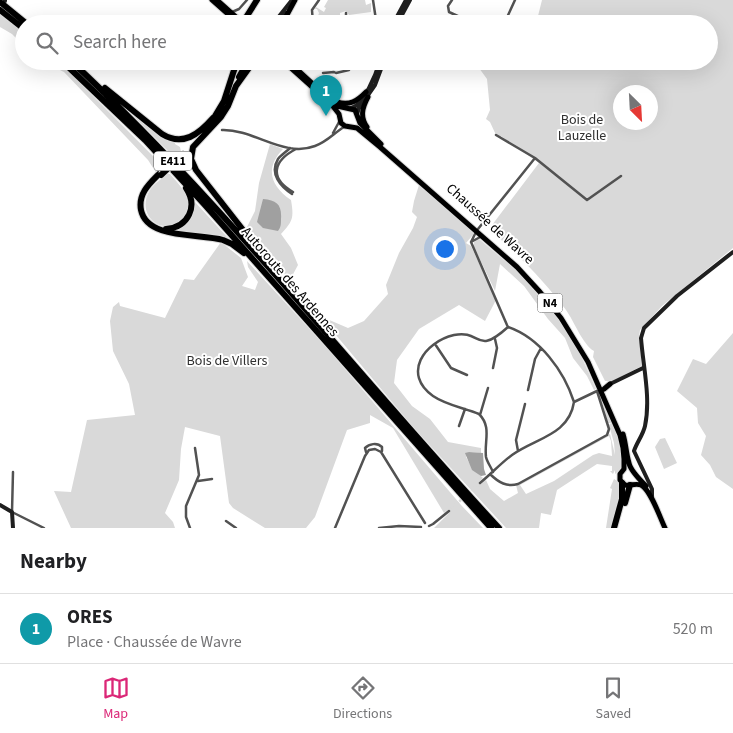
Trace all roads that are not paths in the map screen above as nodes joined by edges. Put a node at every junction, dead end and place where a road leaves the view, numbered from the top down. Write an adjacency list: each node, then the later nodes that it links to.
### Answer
1 (212, 0): 16 (main road)
2 (217, 0): 17 (main road)
3 (247, 0): 18 (street)
4 (253, 0): 19 (highway)
5 (257, 0): 20 (highway)
6 (294, 0): 21 (street); 22 (street); 23 (main road)
7 (319, 0): 24 (street)
8 (373, 0): 25 (street)
9 (406, 0): 26 (street)
10 (410, 0): 27 (street)
11 (452, 0): 28 (street)
12 (515, 0): 29 (street)
13 (3, 1): 15 (highway)
14 (0, 10): 30 (highway)
15 (18, 15)
16 (228, 15)
17 (229, 15)
18 (234, 15)
19 (246, 15)
20 (247, 15)
21 (281, 15)
22 (284, 15)
23 (286, 15)
24 (312, 15)
25 (377, 15)
26 (398, 15)
27 (400, 15)
28 (454, 15)
29 (508, 15)
30 (15, 22)
31 (72, 70): 65 (highway, Autoroute des Ardennes / E411)
32 (80, 70): 71 (highway, Autoroute des Ardennes / E411)
33 (86, 70): 53 (highway)
34 (230, 70): 46 (highway)
35 (235, 70): 46 (highway)
36 (235, 70): 53 (highway)
37 (242, 70): 45 (highway)
38 (248, 70): 49 (highway)
39 (293, 70): 51 (main road)
40 (298, 70): 48 (main road, Chaussée de Wavre / N4)
41 (349, 70): 44 (street)
42 (377, 70): 47 (street)
43 (381, 70): 47 (street)
44 (323, 73)
45 (235, 83): 49 (highway); 53 (highway)
46 (228, 87): 53 (highway)
47 (367, 95): 48 (main road); 50 (street); 52 (street); 59 (main road)
48 (330, 98): 50 (main road, Chaussée de Wavre / N4)
49 (228, 106): 71 (highway)
50 (348, 108): 51 (main road); 52 (main road, Chaussée de Wavre / N4)
51 (339, 114): 54 (main road)
52 (357, 116): 55 (main road); 59 (main road, Chaussée de Wavre / N4)
53 (216, 117): 63 (highway, bridge)
54 (339, 121): 55 (main road, Chaussée de Wavre / N4); 57 (street)
55 (348, 126): 57 (street); 66 (main road, Chaussée de Wavre / N4)
56 (222, 130): 60 (street)
57 (332, 135): 61 (street)
58 (496, 135): 62 (street)
59 (384, 146): 66 (main road, Chaussée de Wavre / N4)
60 (290, 148): 61 (street); 61 (street)
61 (296, 149)
62 (535, 158): 64 (street); 66 (street)
63 (160, 175): 65 (highway); 70 (highway)
64 (621, 176)
65 (185, 182): 70 (highway, Autoroute des Ardennes / E411)
66 (477, 230): 67 (main road, N4); 68 (street); 81 (main road, Chaussée de Wavre / N4)
67 (482, 236): 68 (street); 81 (main road, N4)
68 (471, 242): 72 (street)
69 (733, 252): 77 (street)
70 (256, 261): 107 (highway, Autoroute des Ardennes / E411)
71 (268, 267): 107 (highway, Autoroute des Ardennes / E411)
72 (508, 327): 73 (street); 75 (street)
73 (495, 339): 74 (street); 76 (street)
74 (435, 344): 78 (street); 85 (street)
75 (541, 348): 82 (street); 83 (street)
76 (493, 368)
77 (643, 368): 79 (street); 90 (street)
78 (467, 375)
79 (610, 384): 81 (main road)
80 (488, 388): 86 (street)
81 (601, 389): 83 (street); 91 (main road, N4); 93 (main road, N4); 94 (street)
82 (528, 390)
83 (574, 402): 89 (street)
84 (525, 404): 89 (street)
85 (465, 409): 86 (street); 87 (street)
86 (480, 415): 94 (street)
87 (459, 426)
88 (195, 448): 96 (street)
89 (518, 451): 94 (street)
90 (641, 466): 93 (street); 100 (street)
91 (624, 469): 93 (main road); 98 (main road, N4)
92 (13, 472): 103 (street)
93 (634, 472): 99 (main road); 100 (main road, N4)
94 (492, 473): 97 (street)
95 (212, 479): 96 (street)
96 (198, 481): 110 (street)
97 (480, 483)
98 (622, 483): 99 (main road, N4); 115 (highway)
99 (632, 485): 100 (main road, N4); 116 (highway)
100 (652, 498): 117 (main road, N4)
101 (0, 505): 103 (street)
102 (449, 511): 106 (street)
103 (12, 512): 108 (street); 109 (street)
104 (226, 521): 111 (street)
105 (425, 523): 106 (street); 112 (street); 114 (street)
106 (429, 527)
107 (497, 527)
108 (13, 528)
109 (44, 528)
110 (190, 528)
111 (236, 528)
112 (334, 528)
113 (379, 528): 114 (street)
114 (421, 528)
115 (614, 528)
116 (618, 528)
117 (665, 528)

